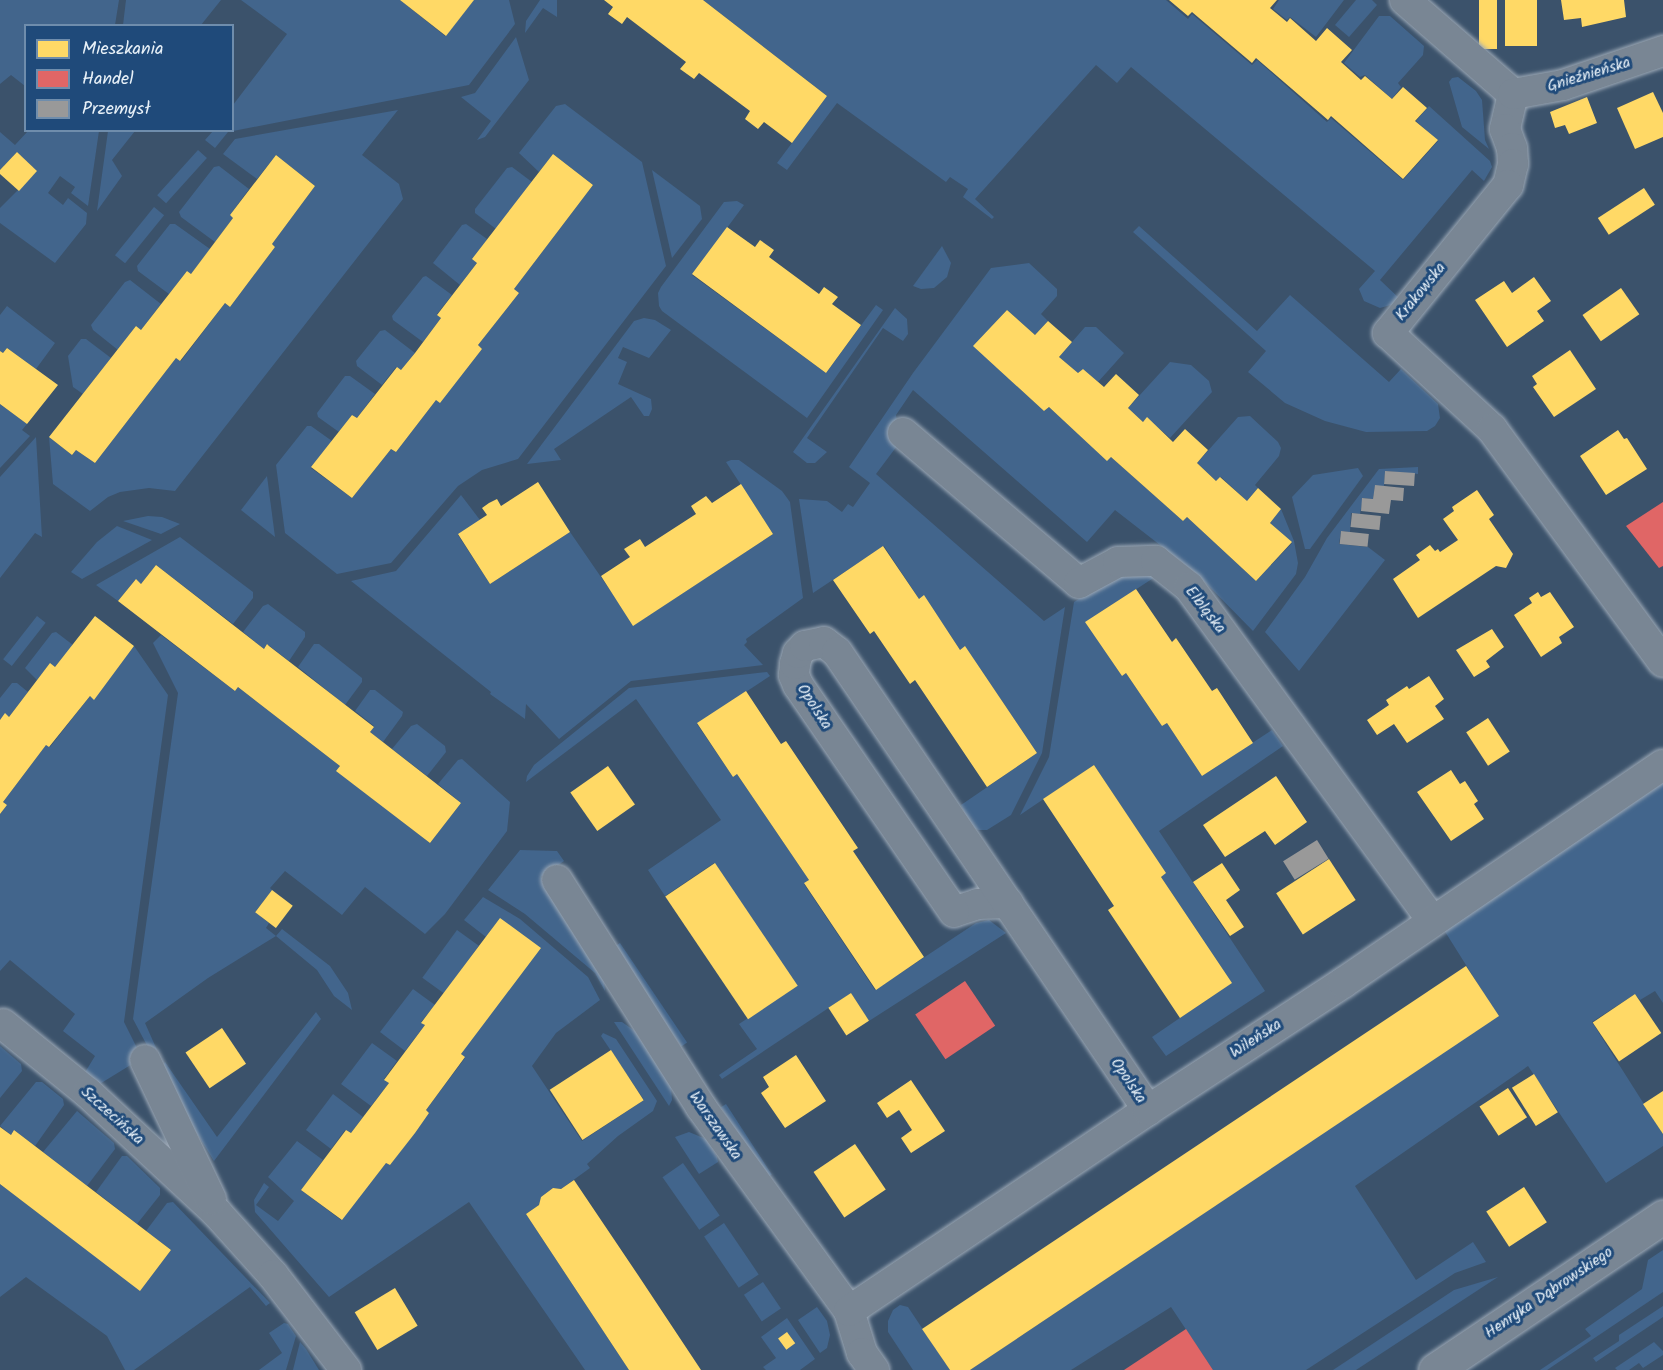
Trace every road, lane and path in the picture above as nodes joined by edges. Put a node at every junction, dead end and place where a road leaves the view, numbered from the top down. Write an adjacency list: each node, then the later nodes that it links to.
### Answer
1 (1405, 0): 3 (street)
2 (1663, 51): 3 (street, Gnieźnieńska)
3 (1513, 94): 5 (street, Krakowska)
4 (903, 432): 9 (street, Elbląska)
5 (1663, 662)
6 (1663, 765): 9 (street, Wileńska)
7 (557, 880): 15 (street, Warszawska)
8 (1008, 903): 8 (street, Opolska); 12 (street, Opolska)
9 (1432, 920): 12 (street, Wileńska)
10 (3, 1024): 13 (street, Szczecińska)
11 (145, 1060): 13 (street, Szczecińska)
12 (1148, 1110): 15 (street, Wileńska)
13 (217, 1213): 16 (street, Szczecińska)
14 (1663, 1216): 18 (street, Henryka Dąbrowskiego)
15 (849, 1311): 17 (street, Warszawska)
16 (346, 1370)
17 (874, 1370)
18 (1435, 1370)

